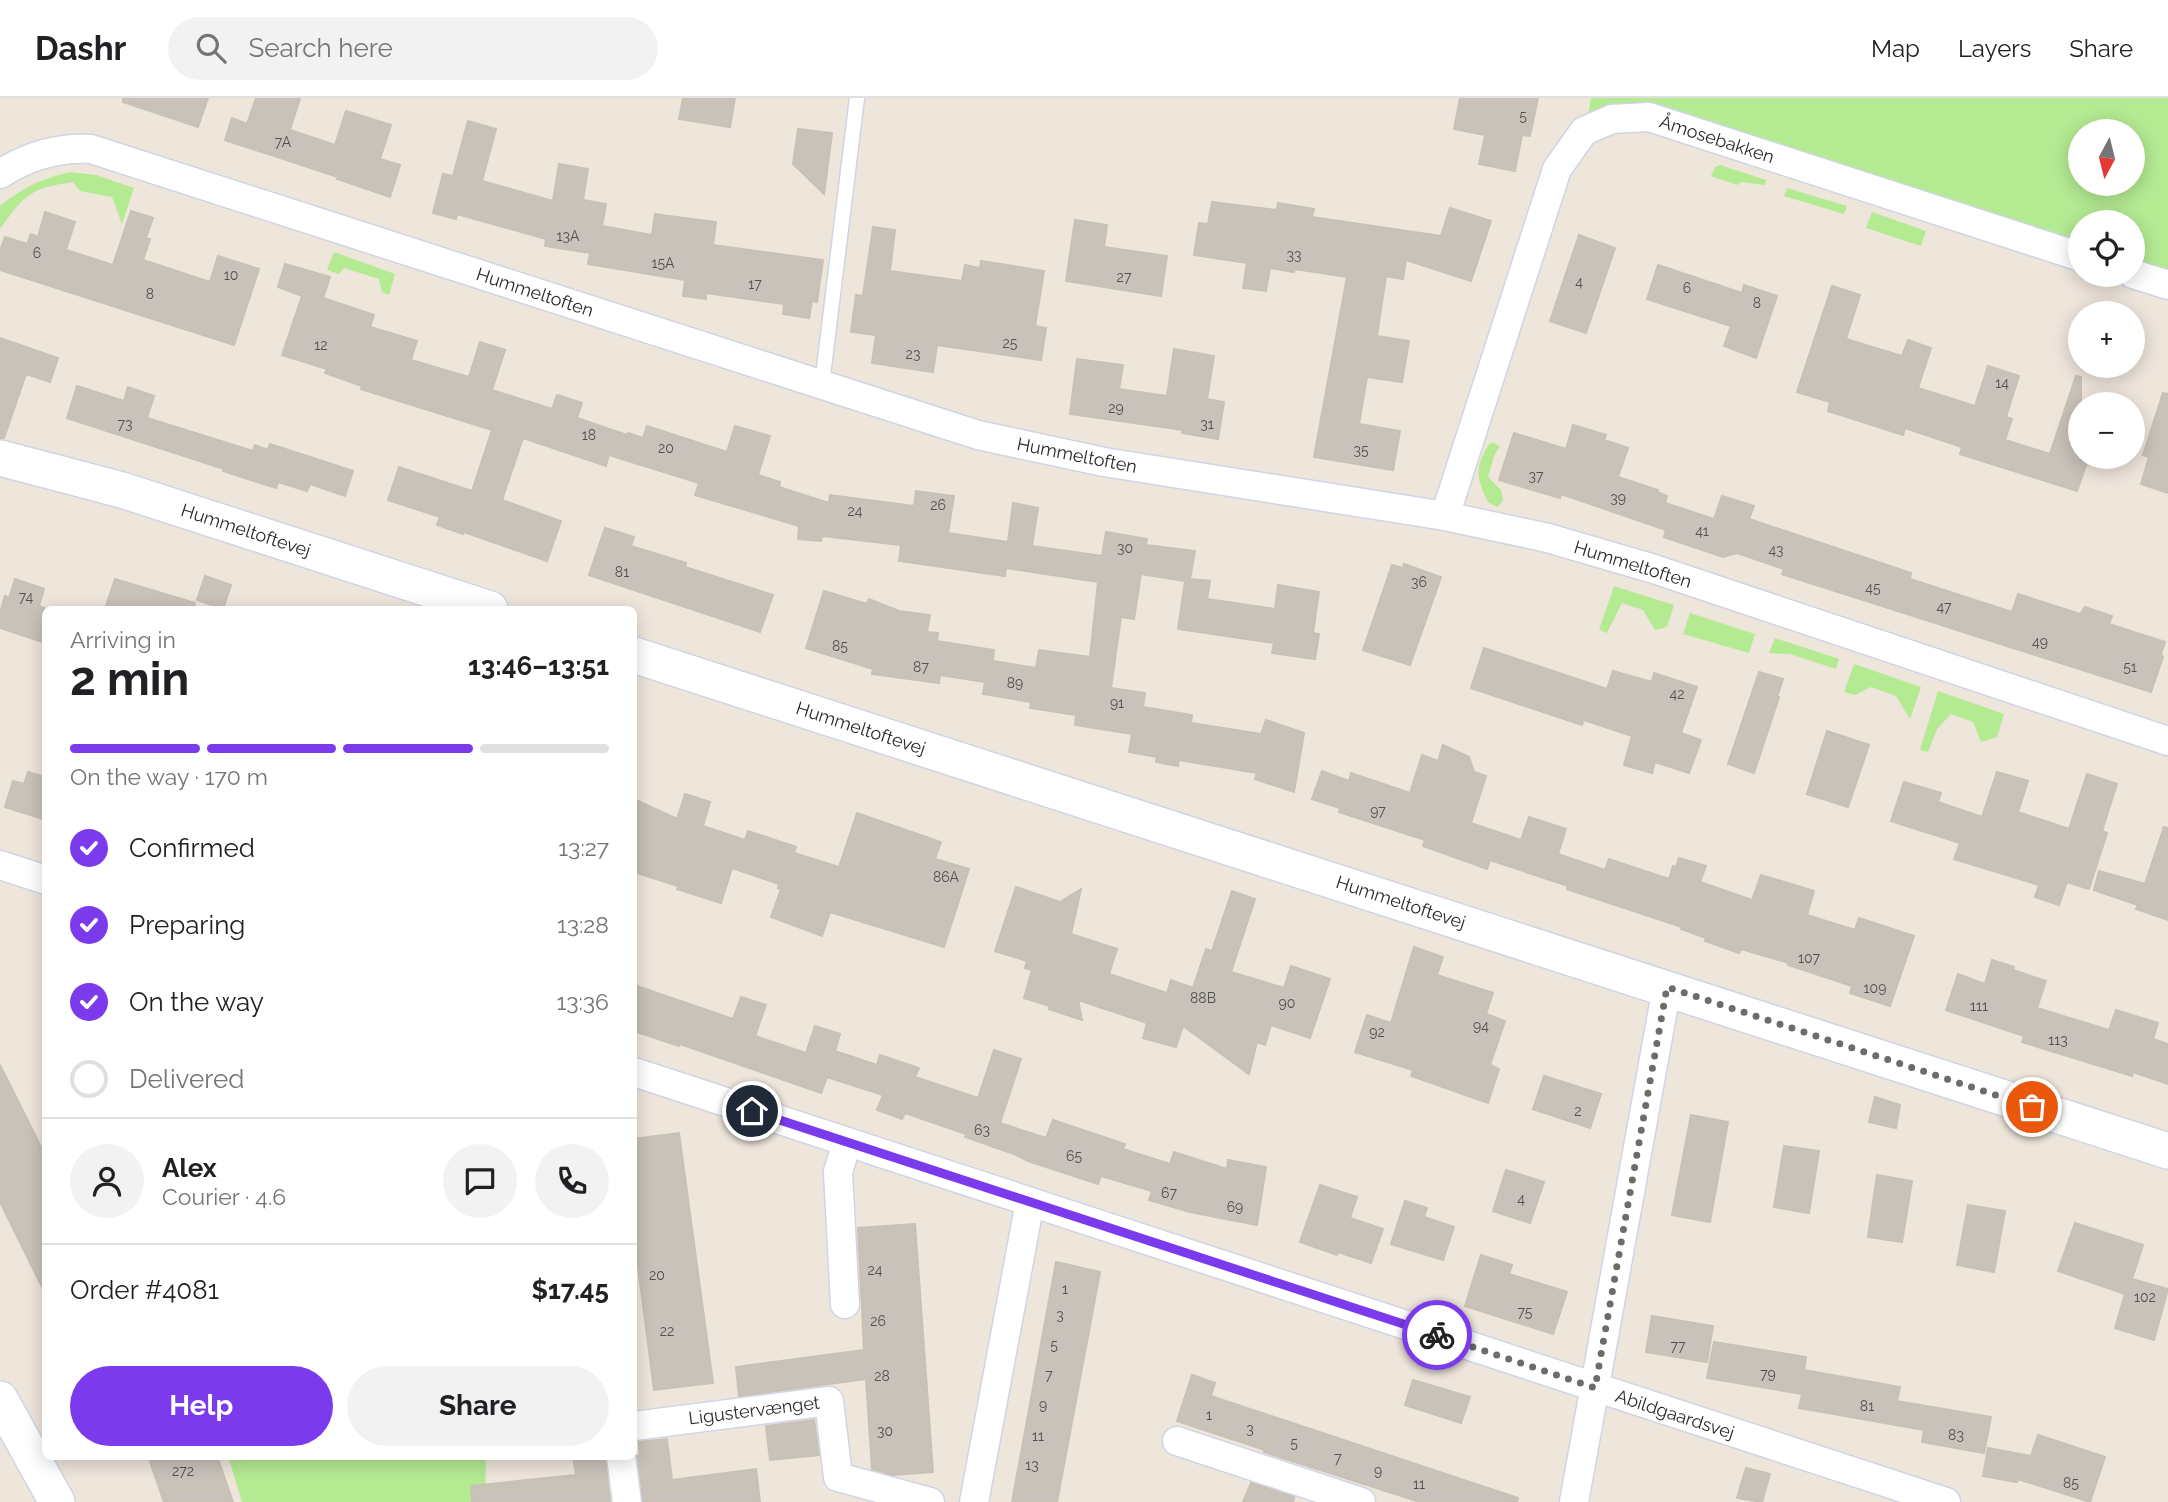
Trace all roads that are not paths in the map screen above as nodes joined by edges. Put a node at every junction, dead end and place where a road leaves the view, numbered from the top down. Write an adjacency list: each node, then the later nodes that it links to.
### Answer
1 (857, 98): 6 (lane)
2 (0, 174): 6 (street, Hummeltoften)
3 (2068, 253): 8 (street, Åmosebakken)
4 (2145, 278): 5 (street)
5 (2168, 285)
6 (822, 384): 8 (street, Hummeltoften)
7 (0, 458): 9 (street, Hummeltoftevej)
8 (1445, 516): 11 (street, Hummeltoften)
9 (481, 606)
10 (637, 656): 14 (street, Hummeltoftevej)
11 (2168, 741)
12 (0, 865): 13 (street)
13 (42, 879)
14 (1667, 987): 17 (street, Hummeltoftevej); 20 (street)
15 (637, 1073): 16 (street, Abildgaardsvej)
16 (847, 1142): 18 (street, Abildgaardsvej); 19 (street)
17 (2168, 1151)
18 (1030, 1202): 20 (street, Abildgaardsvej); 28 (street)
19 (845, 1304)
20 (1595, 1388): 30 (street); 31 (street, Abildgaardsvej)
21 (6, 1421): 25 (street)
22 (637, 1426): 27 (street, Ligustervænget)
23 (1177, 1441): 29 (street)
24 (622, 1460): 26 (street)
25 (57, 1502)
26 (627, 1502)
27 (930, 1502)
28 (974, 1502)
29 (1361, 1502)
30 (1574, 1502)
31 (1945, 1502)

